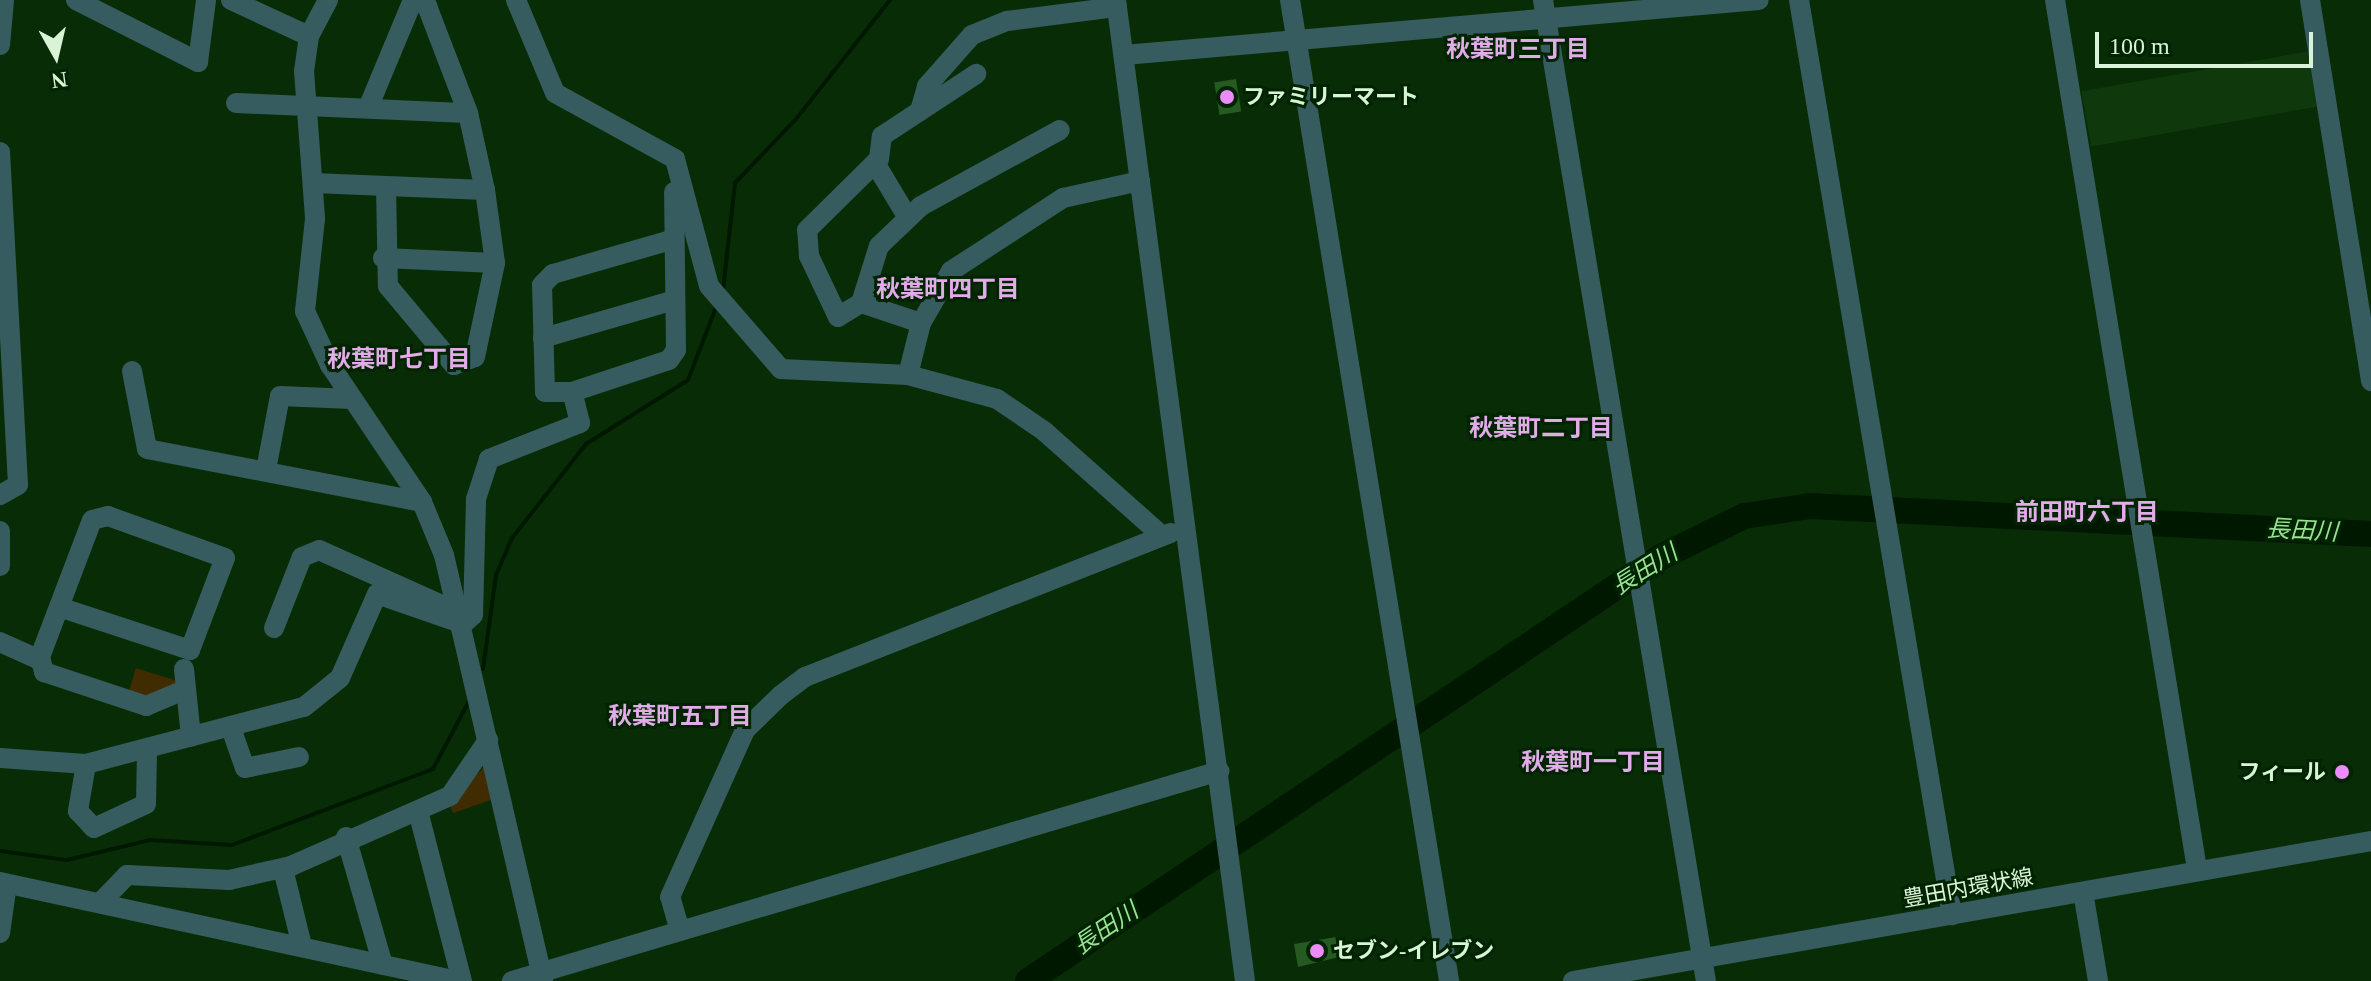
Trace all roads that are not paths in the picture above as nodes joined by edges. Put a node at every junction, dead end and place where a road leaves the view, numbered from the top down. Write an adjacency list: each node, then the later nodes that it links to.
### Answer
1 (4, 0): 17 (street)
2 (76, 0): 3 (street)
3 (206, 0)
4 (231, 0): 15 (street)
5 (328, 0): 15 (street)
6 (415, 0): 22 (street); 24 (street)
7 (516, 0): 44 (street)
8 (1290, 0): 16 (street)
9 (1759, 0): 14 (street)
10 (1799, 0): 76 (street)
11 (2055, 0): 72 (street)
12 (2310, 0): 38 (street)
13 (1116, 3): 18 (street); 23 (street)
14 (1544, 9): 16 (street); 80 (street)
15 (309, 36): 21 (street)
16 (1296, 40): 18 (street); 86 (street)
17 (0, 45)
18 (1124, 55): 28 (street)
19 (976, 74): 23 (street)
20 (236, 103): 21 (street)
21 (305, 104): 22 (street); 29 (street)
22 (368, 108): 24 (street)
23 (920, 111): 27 (street)
24 (468, 113): 31 (street)
25 (1060, 130): 33 (street)
26 (0, 152): 36 (street)
27 (875, 163): 33 (street); 40 (street)
28 (1140, 181): 41 (street); 51 (street)
29 (313, 183): 30 (street); 47 (street)
30 (386, 186): 31 (street); 35 (street)
31 (485, 190): 37 (street)
32 (674, 192): 34 (street)
33 (908, 218): 40 (street)
34 (674, 239): 39 (street); 42 (street)
35 (383, 258): 37 (street); 37 (street)
36 (4, 263): 49 (street)
37 (495, 263)
38 (2363, 282): 45 (street)
39 (675, 300): 42 (street); 46 (street)
40 (861, 303): 41 (street)
41 (921, 323): 44 (street)
42 (543, 338): 46 (street)
43 (132, 371): 48 (street)
44 (908, 375): 53 (street)
45 (2371, 381)
46 (572, 392): 56 (street)
47 (352, 399): 48 (street); 50 (street)
48 (266, 470): 50 (street)
49 (0, 495)
50 (422, 502): 56 (street)
51 (1185, 530): 53 (street); 67 (street)
52 (0, 531): 54 (street)
53 (1161, 535): 77 (street)
54 (1, 557)
55 (59, 607): 55 (street); 59 (street)
56 (461, 617): 57 (street); 60 (street); 62 (street)
57 (274, 628)
58 (0, 642): 59 (street)
59 (40, 660): 61 (street)
60 (231, 728): 61 (street); 64 (street)
61 (191, 737): 63 (street)
62 (488, 740): 68 (street); 82 (street)
63 (147, 750): 66 (street); 66 (street)
64 (299, 757)
65 (0, 758): 66 (street)
66 (86, 764)
67 (1219, 771): 77 (street); 85 (street)
68 (418, 811): 69 (street); 83 (street)
69 (346, 837): 71 (street); 81 (street)
70 (2371, 841): 72 (street, 豊田内環状線)
71 (283, 869): 75 (street); 79 (street)
72 (2197, 869): 74 (street, 豊田内環状線)
73 (4, 883): 75 (street); 78 (street)
74 (2083, 892): 76 (street, 豊田内環状線); 89 (street)
75 (100, 903): 79 (street)
76 (1952, 915): 80 (street, 豊田内環状線)
77 (680, 931): 82 (street)
78 (0, 933)
79 (302, 946): 81 (street)
80 (1702, 958): 87 (street, 豊田内環状線); 88 (street)
81 (383, 965): 83 (street)
82 (541, 978): 84 (street)
83 (460, 981)
84 (512, 981)
85 (1245, 981)
86 (1449, 981)
87 (1573, 981)
88 (1706, 981)
89 (2098, 981)

